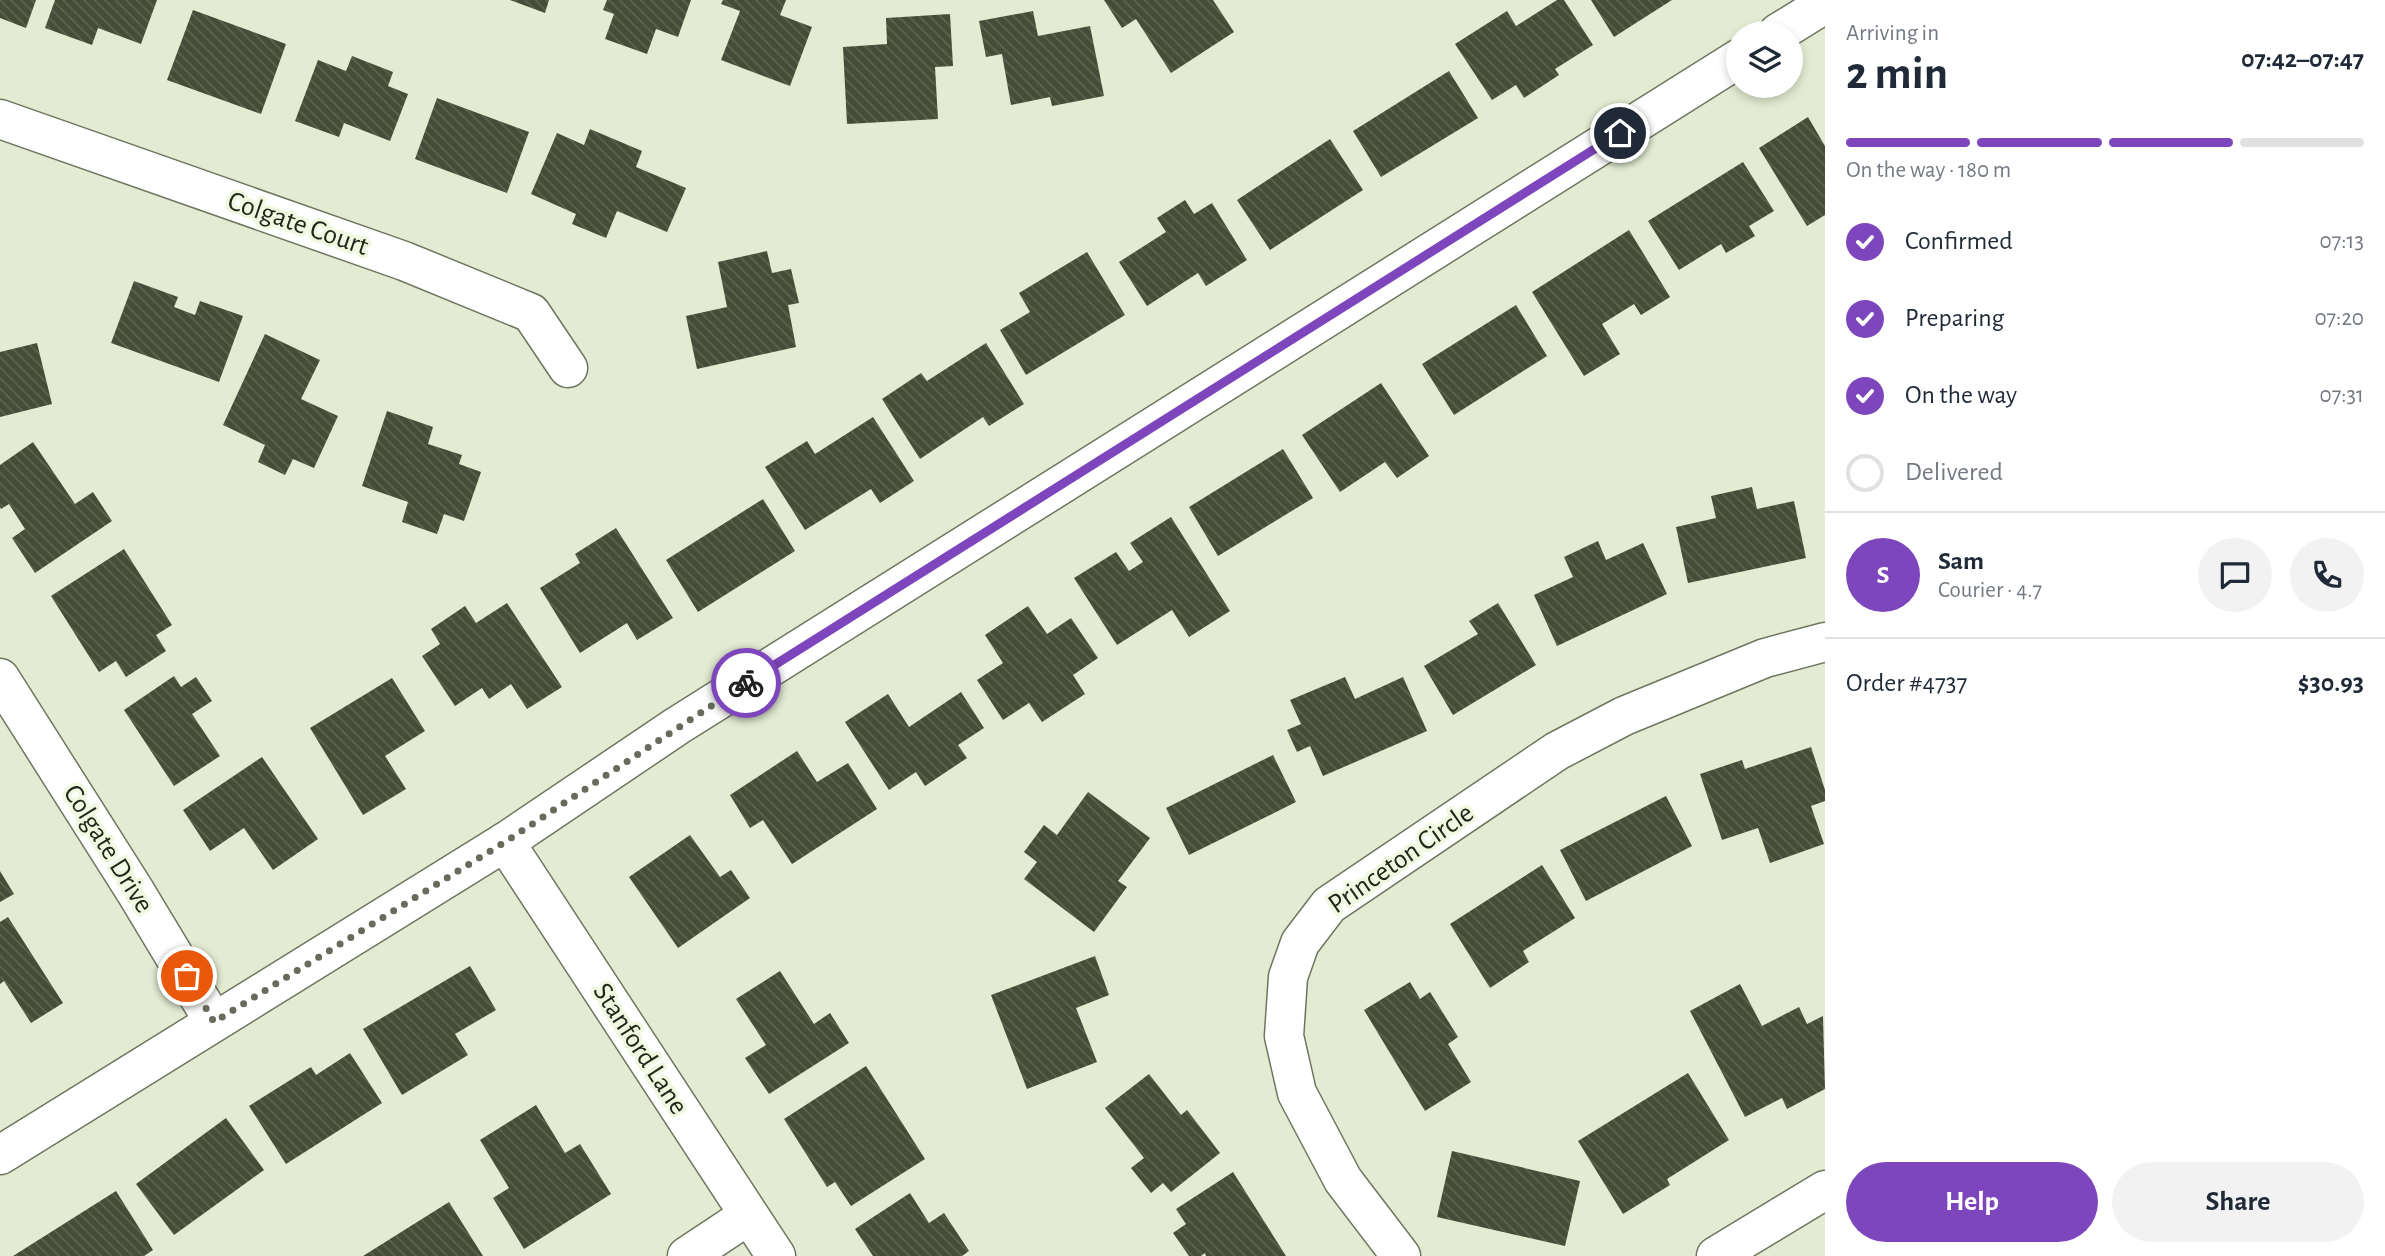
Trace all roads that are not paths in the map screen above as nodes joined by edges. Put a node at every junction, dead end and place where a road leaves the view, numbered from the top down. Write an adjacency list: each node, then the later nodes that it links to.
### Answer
1 (1825, 4): 2 (street)
2 (1797, 21)
3 (1726, 67): 8 (street)
4 (0, 120): 5 (street, Colgate Court)
5 (568, 368)
6 (1825, 642): 15 (street, Princeton Circle)
7 (0, 678): 9 (street, Colgate Drive)
8 (505, 842): 9 (street); 12 (street, Stanford Lane)
9 (214, 1022): 10 (street)
10 (0, 1155)
11 (1825, 1191): 16 (street)
12 (749, 1215): 13 (street); 14 (street, Stanford Lane)
13 (687, 1256)
14 (776, 1256)
15 (1401, 1256)
16 (1716, 1256)

